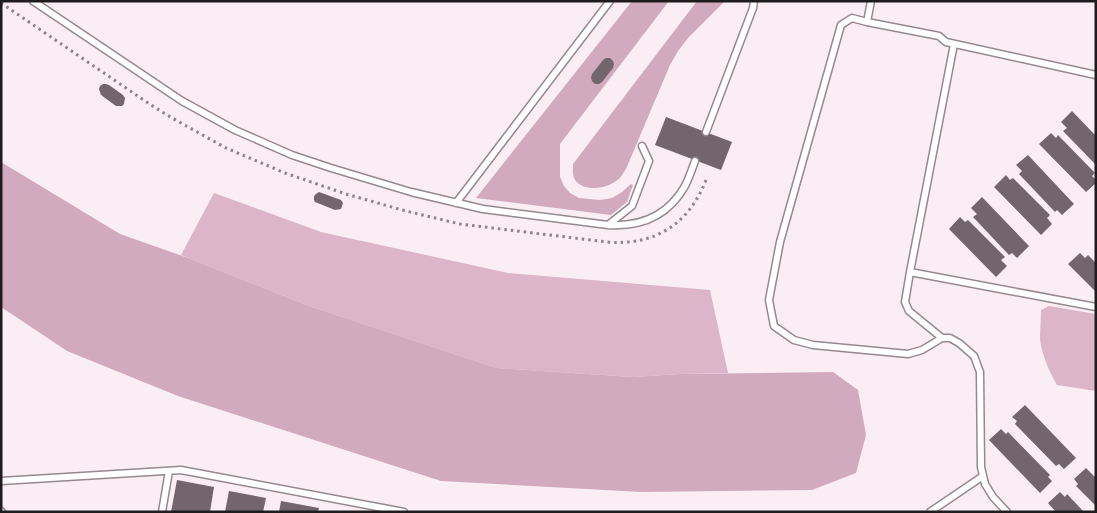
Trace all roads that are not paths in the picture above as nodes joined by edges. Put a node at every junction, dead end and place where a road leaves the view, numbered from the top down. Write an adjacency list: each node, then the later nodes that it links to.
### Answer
1 (33, 1): 11 (lane)
2 (610, 1): 11 (lane)
3 (754, 1): 8 (lane)
4 (871, 1): 5 (lane)
5 (867, 22): 6 (lane); 15 (lane)
6 (954, 44): 7 (lane); 13 (lane)
7 (1096, 75)
8 (706, 132)
9 (642, 146): 12 (lane)
10 (695, 161): 12 (lane)
11 (456, 203): 12 (lane)
12 (608, 225)
13 (910, 272): 14 (lane); 15 (lane)
14 (1096, 307)
15 (942, 338): 17 (lane)
16 (169, 471): 18 (lane); 19 (lane); 20 (lane)
17 (983, 476): 21 (lane); 22 (lane)
18 (1, 480)
19 (162, 512)
20 (404, 512)
21 (930, 512)
22 (1007, 512)

